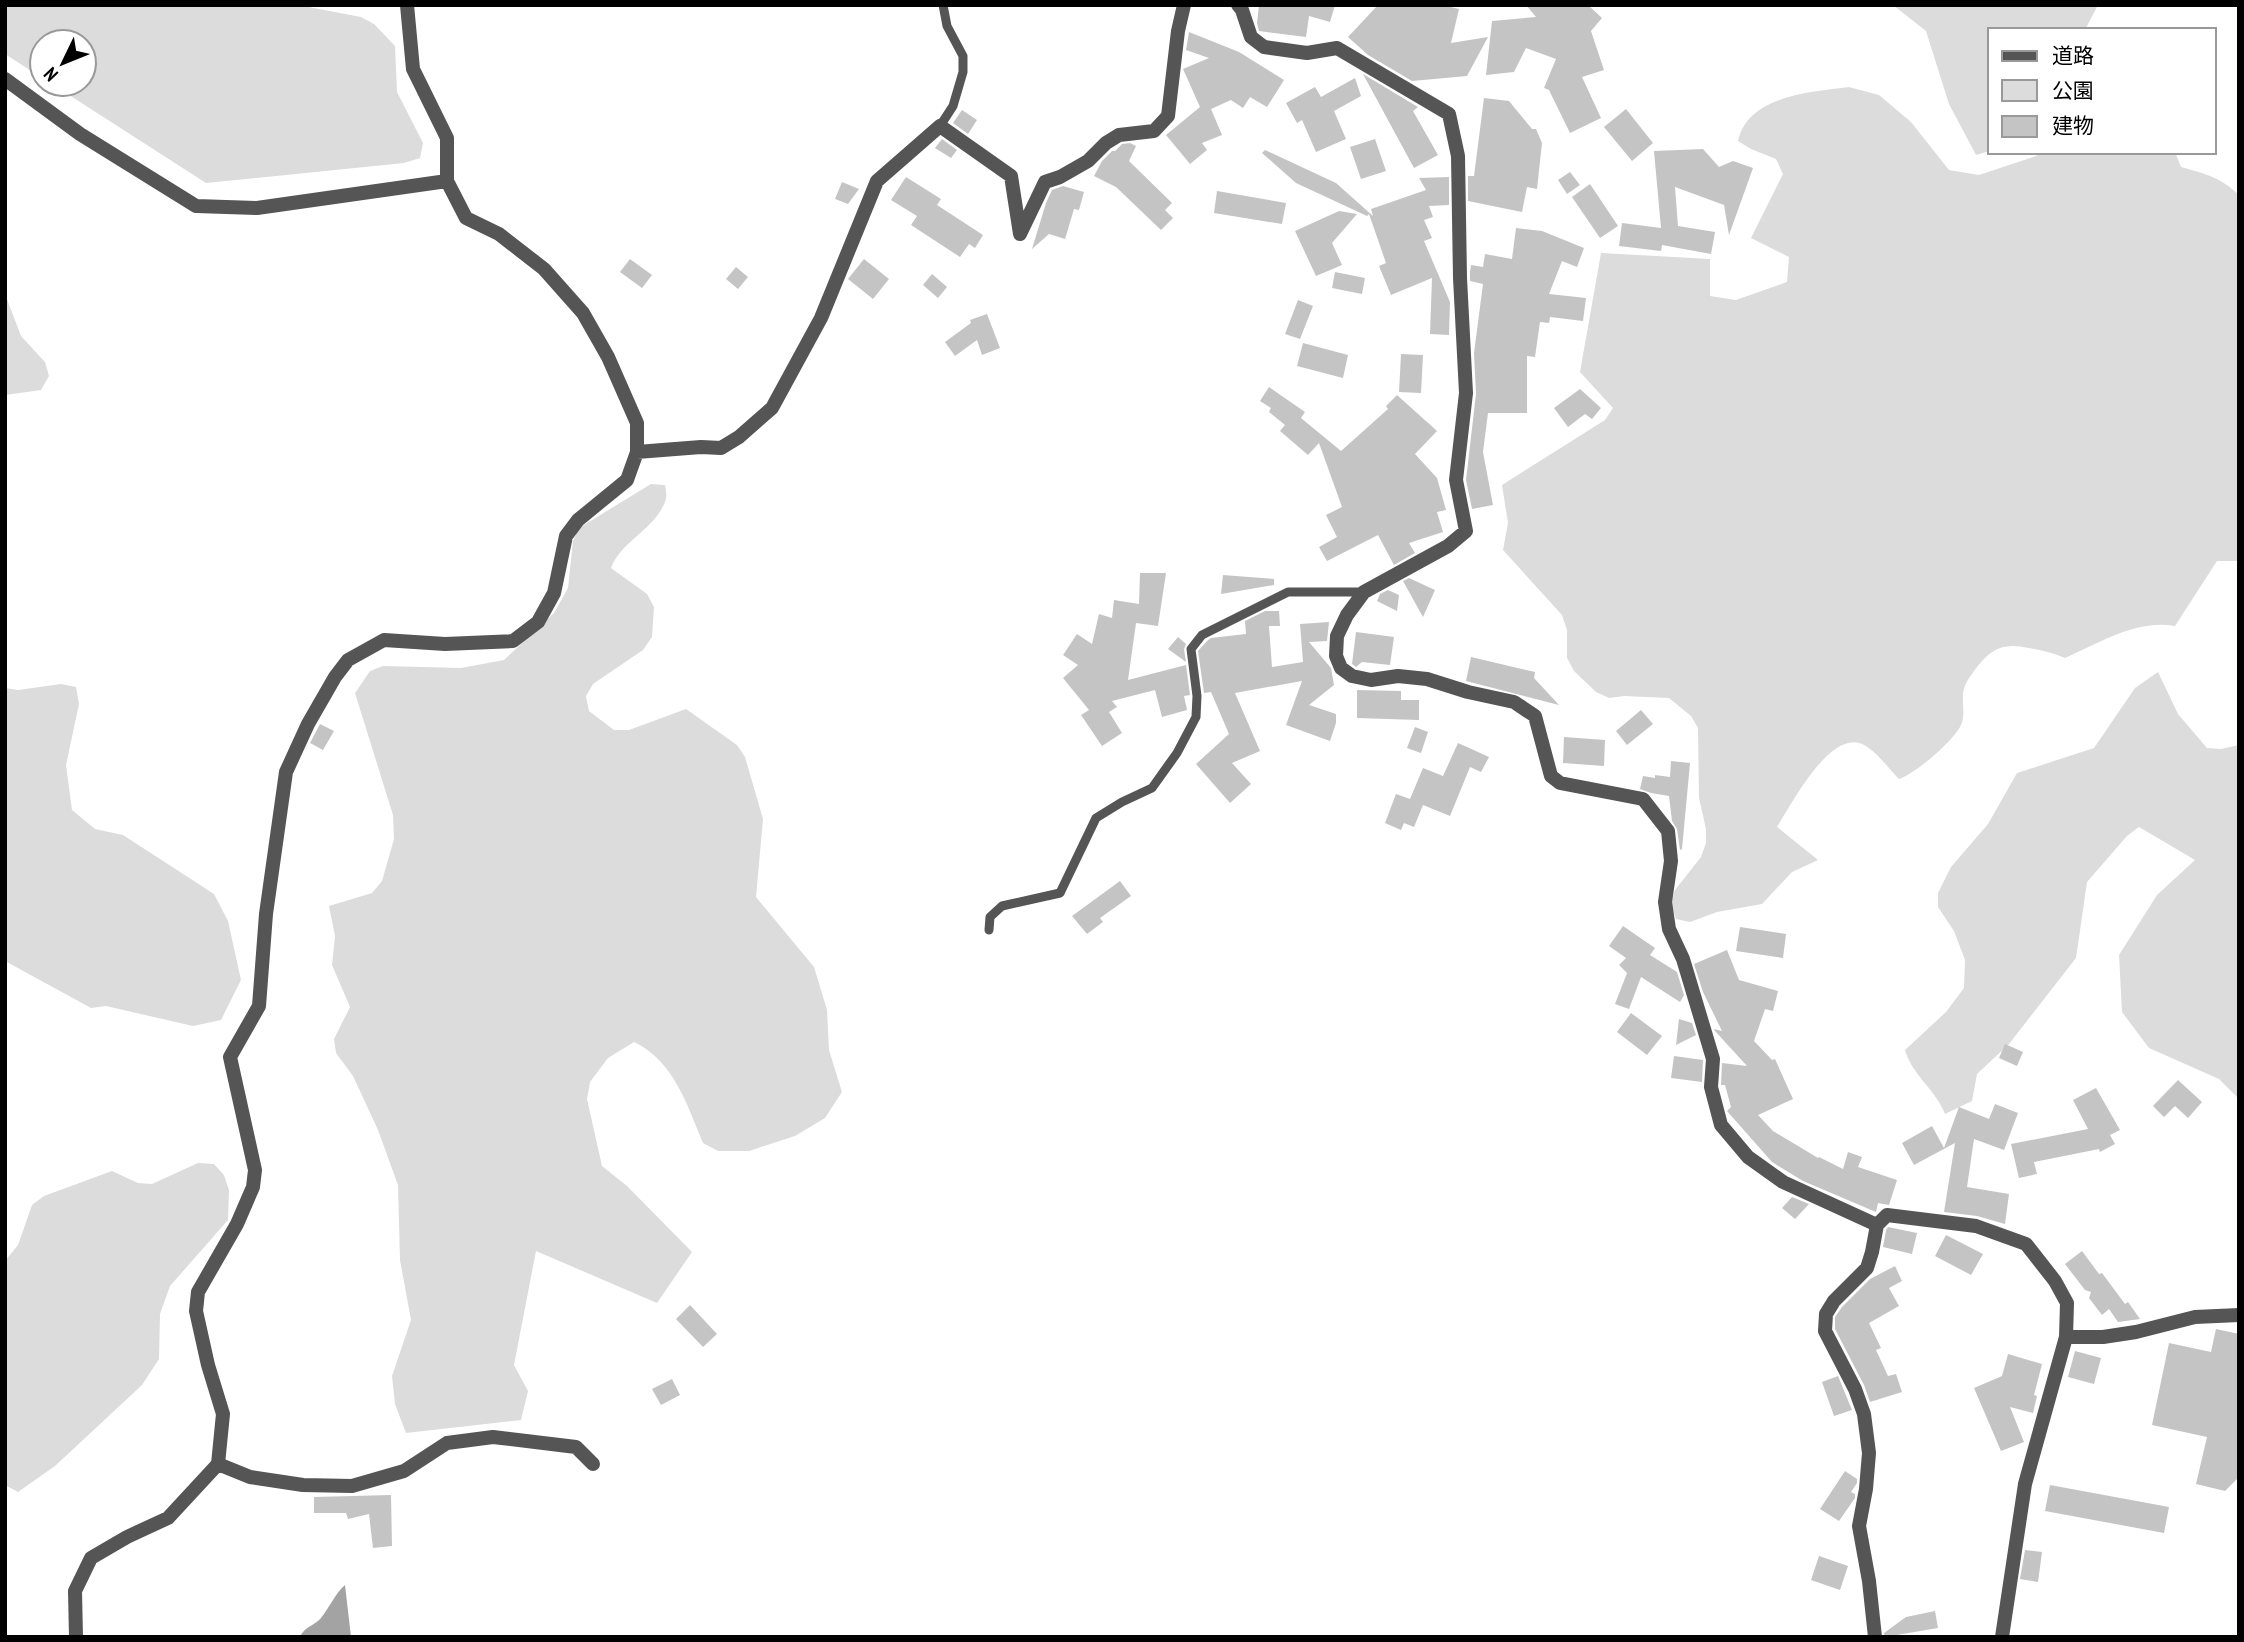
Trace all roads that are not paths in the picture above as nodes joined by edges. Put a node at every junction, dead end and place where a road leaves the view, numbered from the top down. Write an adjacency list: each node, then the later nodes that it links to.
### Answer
1 (407, 5): 7 (street)
2 (943, 5): 6 (lane)
3 (1184, 5): 6 (street)
4 (1238, 5): 9 (street)
5 (5, 79): 7 (street)
6 (940, 126): 8 (street)
7 (447, 181): 8 (street)
8 (637, 452): 14 (street)
9 (1364, 592): 10 (lane); 11 (street)
10 (989, 930)
11 (1877, 1224): 13 (street); 17 (street)
12 (2239, 1315): 13 (street)
13 (2066, 1337): 18 (street)
14 (218, 1464): 15 (street); 16 (street)
15 (593, 1464)
16 (76, 1637)
17 (1875, 1637)
18 (2002, 1637)

